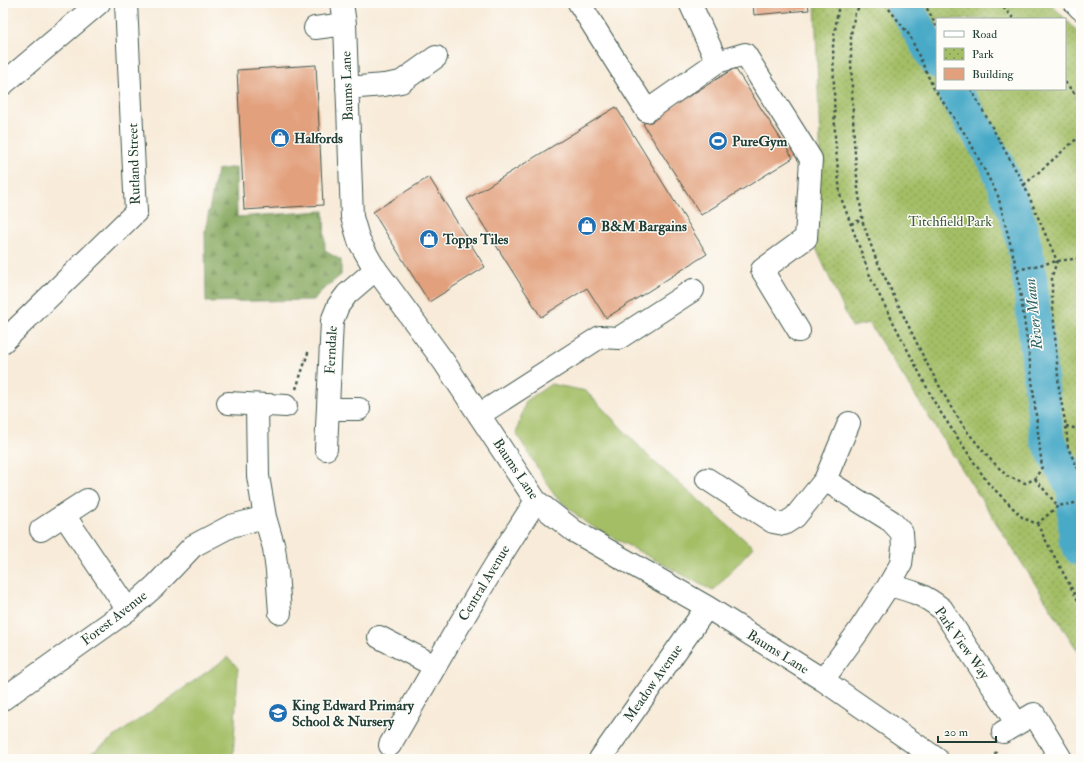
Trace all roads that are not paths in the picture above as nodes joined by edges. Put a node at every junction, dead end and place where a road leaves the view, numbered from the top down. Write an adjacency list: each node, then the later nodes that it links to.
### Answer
1 (99, 3): 12 (main road)
2 (126, 3): 17 (main road, Rutland Street)
3 (342, 3): 8 (main road, Baums Lane)
4 (579, 3): 11 (main road)
5 (690, 3): 11 (main road)
6 (1075, 3): 7 (main road)
7 (1081, 9)
8 (345, 24): 9 (main road); 13 (main road, Baums Lane)
9 (315, 28)
10 (436, 57): 13 (main road)
11 (717, 62): 16 (main road)
12 (3, 84)
13 (347, 88): 14 (main road, Baums Lane)
14 (376, 269): 21 (main road, Ferndale); 23 (main road, Baums Lane)
15 (693, 290): 23 (main road)
16 (800, 331)
17 (3, 342)
18 (228, 404): 19 (main road)
19 (257, 405): 20 (main road); 31 (main road)
20 (286, 406)
21 (329, 409): 22 (main road); 25 (main road, Ferndale)
22 (359, 409)
23 (479, 415): 29 (main road, Baums Lane)
24 (849, 423): 27 (main road)
25 (326, 449)
26 (707, 479): 27 (main road)
27 (825, 480): 33 (main road)
28 (87, 500): 30 (main road)
29 (536, 500): 34 (main road, Baums Lane); 38 (main road, Central Avenue)
30 (64, 515): 32 (main road); 35 (main road)
31 (265, 517): 35 (main road, Forest Avenue); 36 (main road)
32 (41, 530)
33 (889, 585): 39 (main road); 44 (main road, Park View Way)
34 (707, 607): 39 (main road, Baums Lane); 42 (main road, Meadow Avenue)
35 (128, 610): 40 (main road, Forest Avenue)
36 (280, 613)
37 (379, 637): 38 (main road)
38 (435, 666): 41 (main road, Central Avenue)
39 (823, 680): 43 (main road, Baums Lane)
40 (3, 699)
41 (390, 745)
42 (600, 759)
43 (937, 759)
44 (1061, 759)

